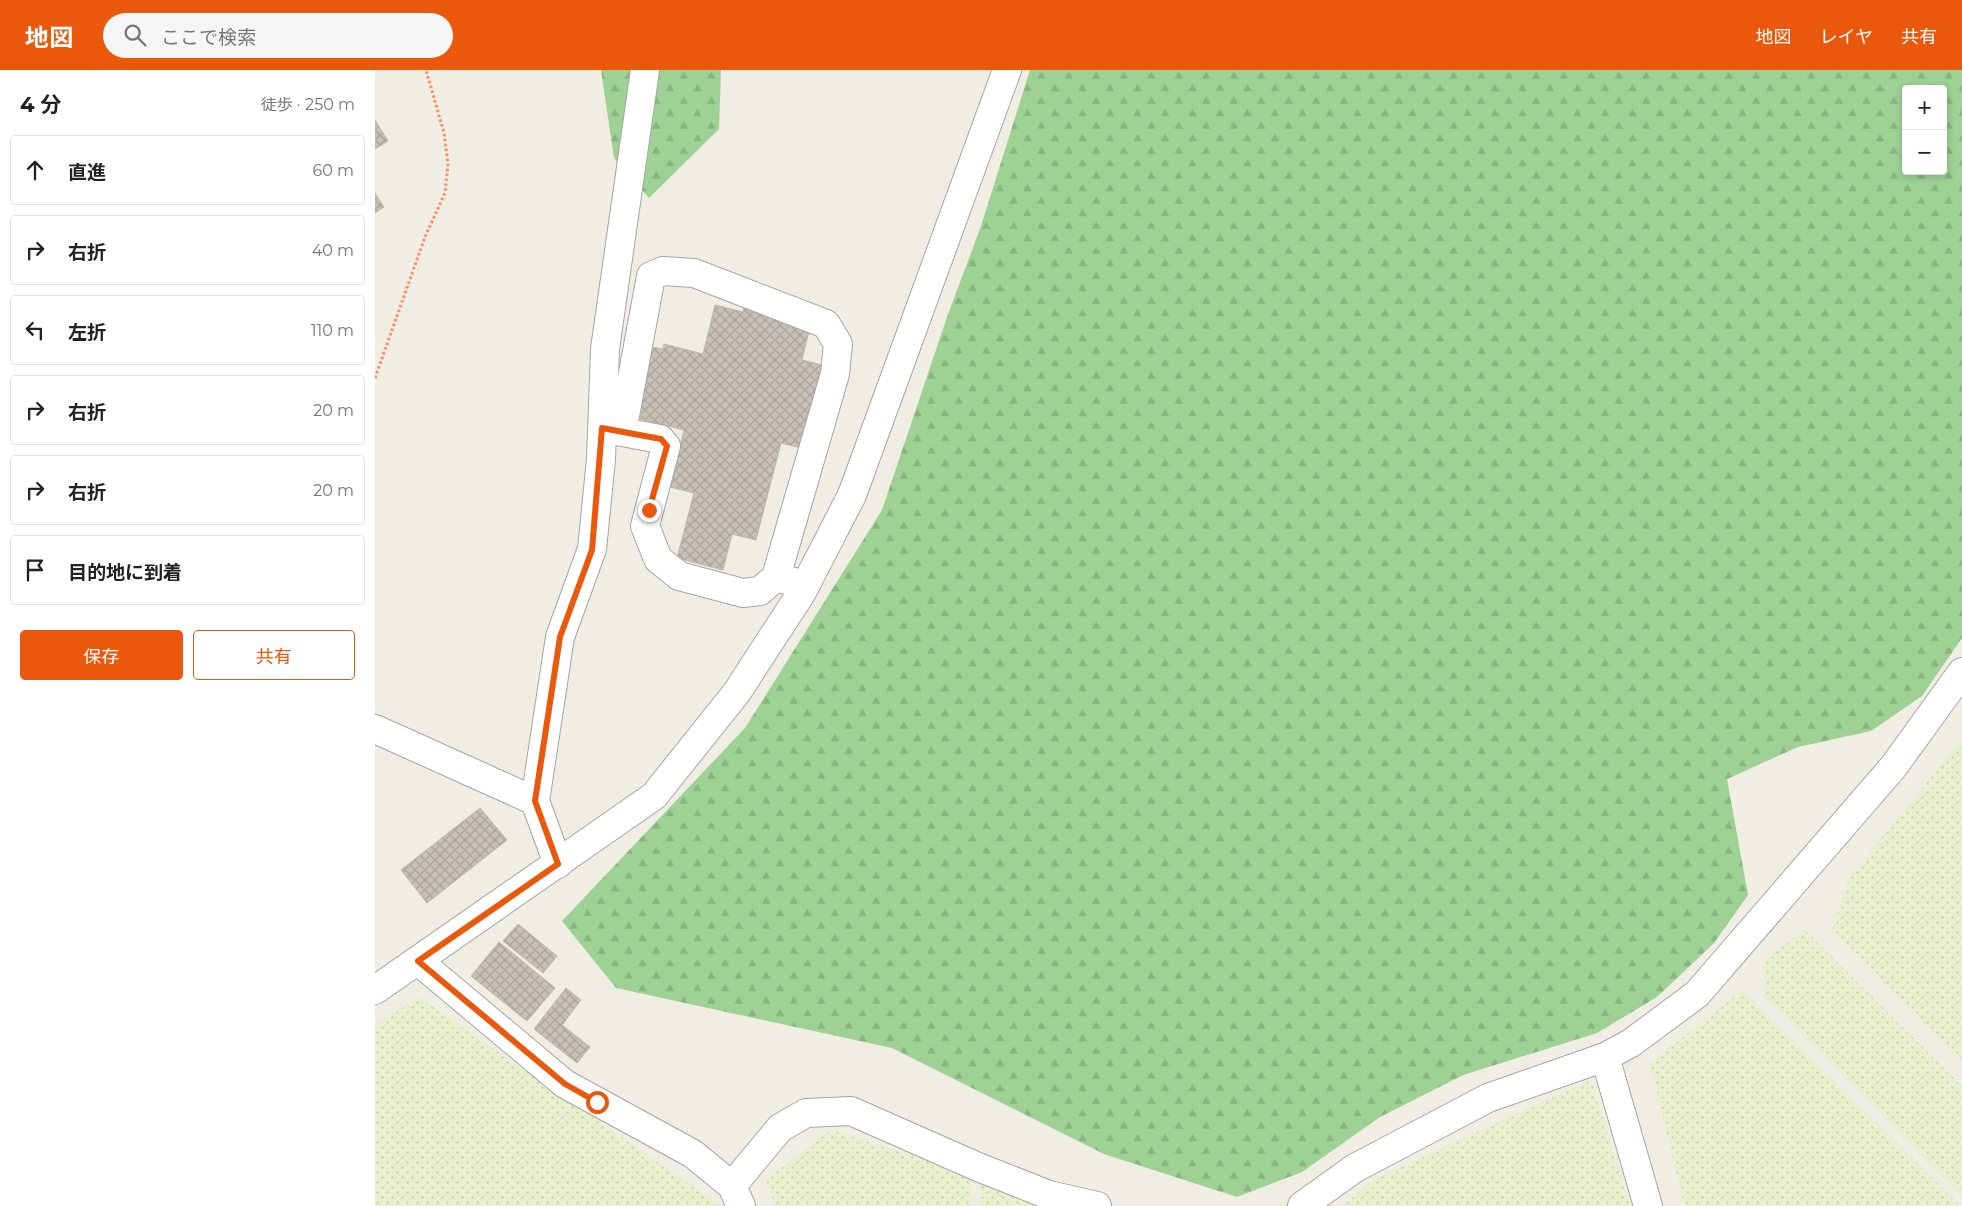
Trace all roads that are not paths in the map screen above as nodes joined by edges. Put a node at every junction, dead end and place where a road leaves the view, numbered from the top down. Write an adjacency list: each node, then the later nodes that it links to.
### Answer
1 (645, 70): 3 (street)
2 (1007, 70): 5 (street)
3 (612, 430): 4 (street); 4 (street); 8 (street)
4 (776, 577): 5 (street)
5 (805, 586): 9 (street)
6 (1962, 672): 12 (street)
7 (375, 729): 8 (street)
8 (535, 801): 9 (street)
9 (558, 864): 10 (street)
10 (418, 961): 11 (street); 13 (street)
11 (375, 990)
12 (1605, 1056): 15 (street); 16 (street)
13 (736, 1196): 14 (street)
14 (1097, 1206)
15 (1302, 1206)
16 (1648, 1206)

